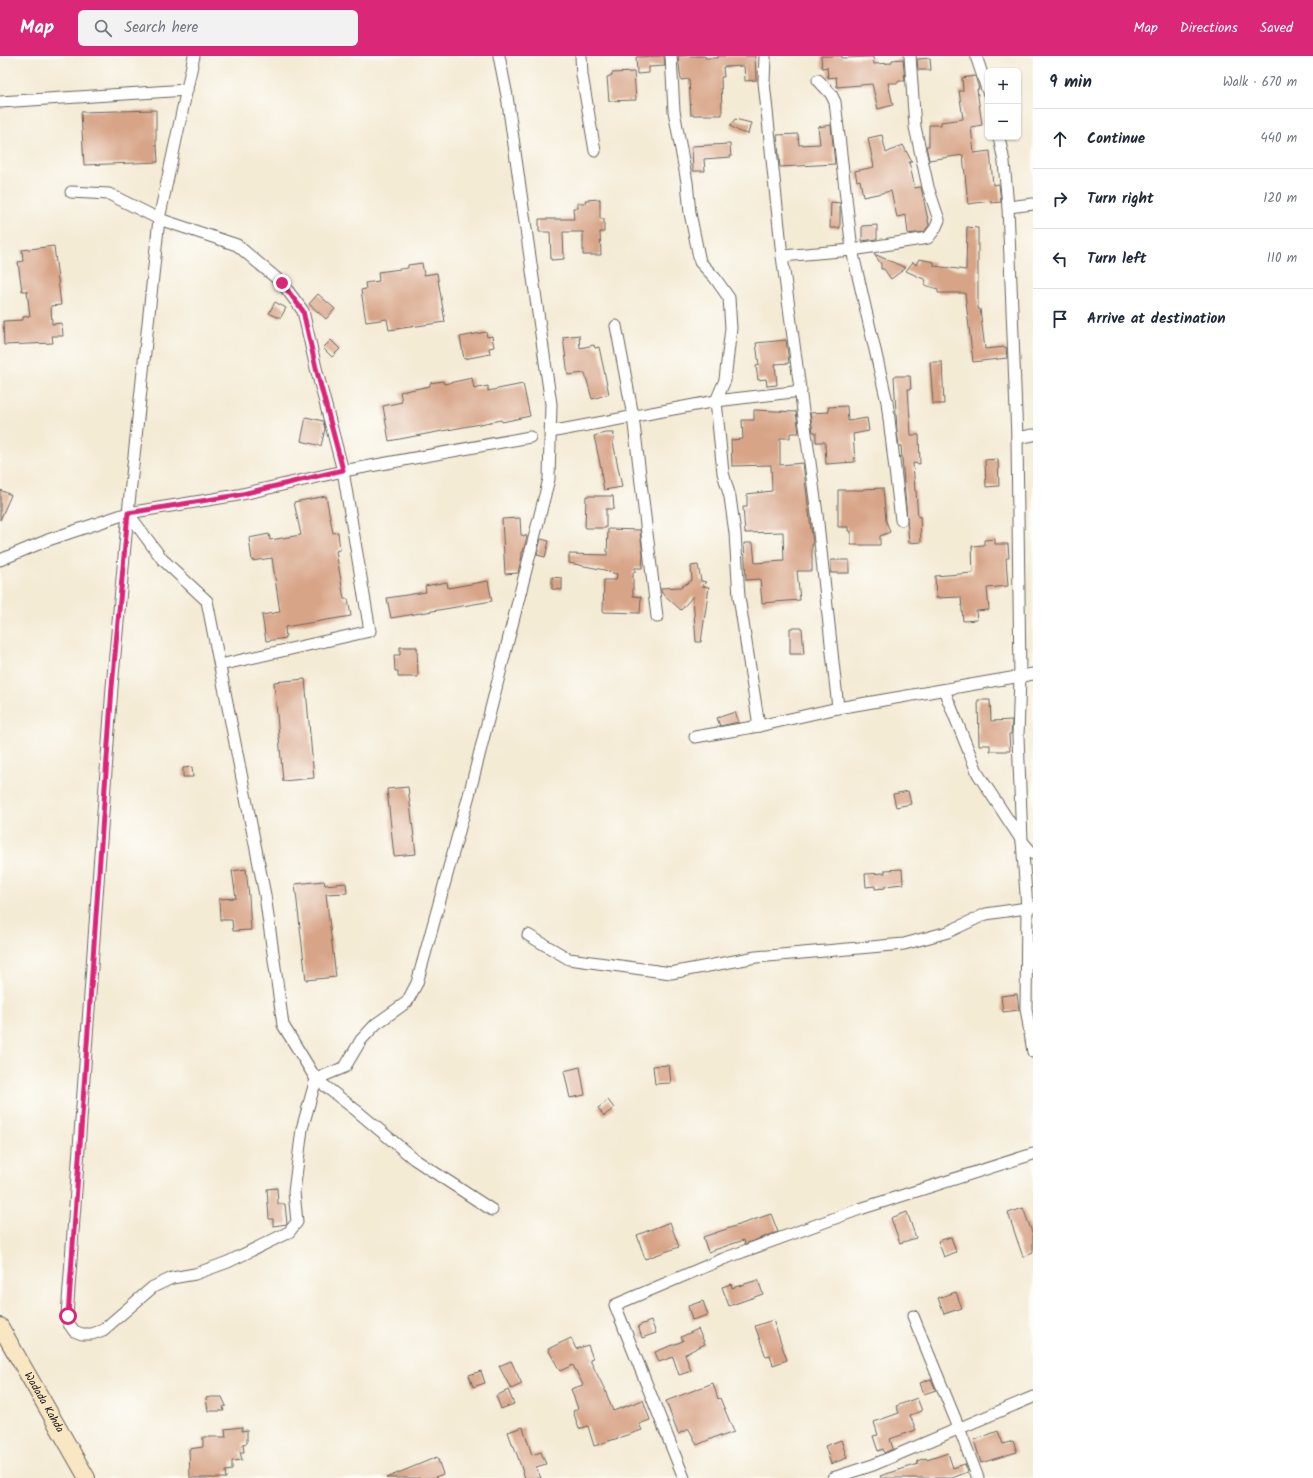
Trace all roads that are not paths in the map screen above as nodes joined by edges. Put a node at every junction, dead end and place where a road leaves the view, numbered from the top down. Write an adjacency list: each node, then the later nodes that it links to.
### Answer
1 (194, 56): 10 (street)
2 (499, 56): 24 (street)
3 (581, 56): 13 (street)
4 (671, 56): 22 (street)
5 (765, 56): 19 (street)
6 (910, 56): 18 (street)
7 (976, 56): 9 (street)
8 (818, 80): 18 (street)
9 (985, 83)
10 (187, 90): 11 (street); 17 (street)
11 (0, 102)
12 (1000, 140): 16 (street)
13 (595, 151)
14 (71, 192): 17 (street)
15 (1033, 204): 16 (street)
16 (1008, 207): 27 (street)
17 (158, 219): 28 (street); 29 (street)
18 (852, 250): 19 (street); 30 (street)
19 (782, 256): 21 (street)
20 (616, 326): 23 (street)
21 (801, 391): 22 (street); 37 (street)
22 (716, 401): 23 (street); 38 (street)
23 (633, 416): 24 (street); 32 (street)
24 (550, 432): 45 (street)
25 (1033, 435): 27 (street)
26 (530, 437): 28 (street)
27 (1017, 438): 35 (street)
28 (343, 470): 29 (street); 33 (street)
29 (128, 513): 31 (street); 33 (street); 45 (street)
30 (901, 520)
31 (0, 560)
32 (657, 617)
33 (220, 665): 45 (street)
34 (1033, 674): 35 (street)
35 (1020, 676): 36 (street); 40 (street)
36 (944, 690): 37 (street); 40 (street)
37 (838, 708): 38 (street)
38 (759, 726): 39 (street)
39 (695, 737)
40 (1022, 841): 41 (street); 42 (street)
41 (1033, 854)
42 (1030, 907): 43 (street); 44 (street)
43 (528, 935)
44 (1033, 1052)
45 (316, 1079): 47 (street)
46 (1033, 1154): 53 (street)
47 (492, 1210)
48 (913, 1316): 51 (street)
49 (0, 1326): 52 (main road, Wadada Kahda)
50 (1033, 1397): 51 (street)
51 (960, 1428): 54 (street); 55 (street)
52 (87, 1478)
53 (684, 1478)
54 (833, 1478)
55 (978, 1478)

